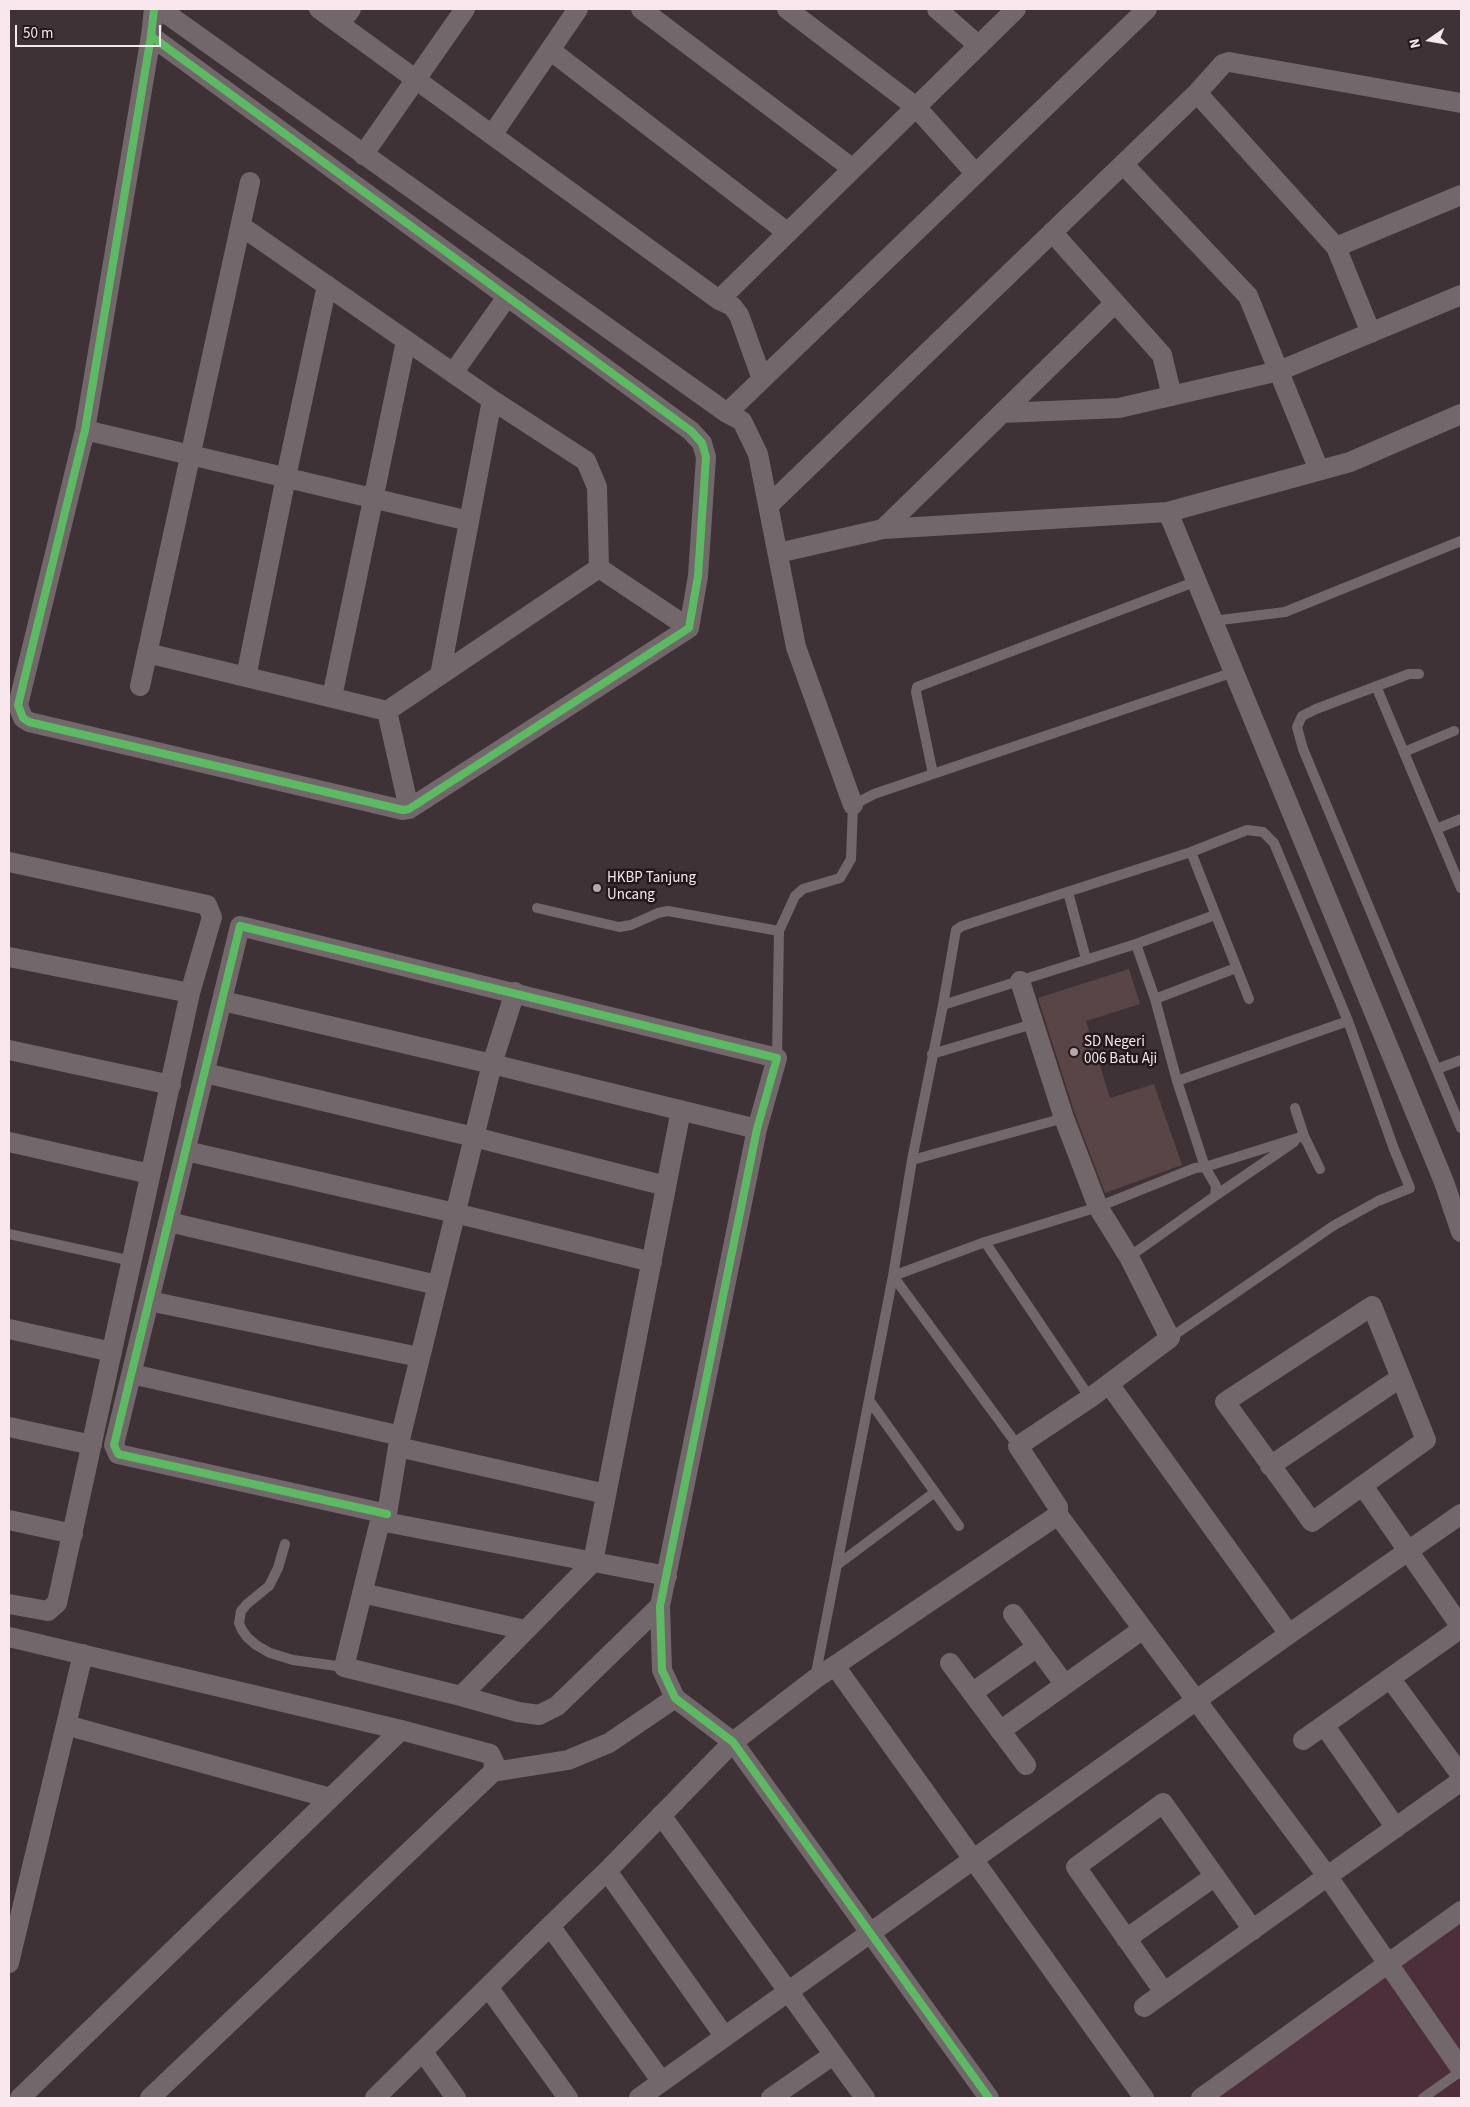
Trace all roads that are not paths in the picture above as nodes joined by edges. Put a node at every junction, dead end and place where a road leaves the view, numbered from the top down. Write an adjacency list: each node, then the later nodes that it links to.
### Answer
1 (154, 9): 12 (street)
2 (319, 9): 11 (street)
3 (465, 9): 15 (street)
4 (578, 9): 14 (street)
5 (641, 9): 22 (street)
6 (787, 9): 18 (street)
7 (937, 9): 13 (street)
8 (1016, 9): 13 (street)
9 (1148, 9): 23 (street)
10 (170, 12): 20 (street)
11 (346, 16): 15 (street)
12 (151, 36): 32 (street); 45 (street)
13 (979, 46): 18 (street)
14 (550, 50): 19 (street); 28 (street)
15 (416, 80): 19 (street); 20 (street)
16 (1197, 93): 17 (street); 21 (street); 29 (street)
17 (1461, 102)
18 (916, 107): 22 (street); 23 (street)
19 (492, 135): 33 (street)
20 (364, 155): 42 (street)
21 (1123, 164): 27 (street); 37 (street)
22 (853, 169): 28 (street)
23 (976, 174): 39 (street)
24 (250, 182): 26 (street)
25 (1461, 195): 29 (street)
26 (241, 226): 30 (street); 46 (street)
27 (1052, 232): 34 (street); 50 (street)
28 (788, 233): 33 (street)
29 (1336, 247): 35 (street)
30 (327, 285): 36 (street); 48 (street)
31 (1461, 296): 35 (street)
32 (507, 297): 38 (street); 59 (street)
33 (719, 300): 39 (street)
34 (1115, 303): 40 (street); 43 (street)
35 (1371, 333): 37 (street)
36 (406, 341): 38 (street); 49 (street)
37 (1279, 371): 40 (street); 47 (street)
38 (453, 373): 41 (street)
39 (762, 379): 42 (street)
40 (1172, 396): 43 (street)
41 (492, 400): 52 (street); 56 (street)
42 (726, 413): 50 (street)
43 (1002, 413): 53 (street)
44 (1461, 414): 47 (street)
45 (85, 430): 46 (street); 73 (street)
46 (190, 456): 48 (street); 60 (street)
47 (1319, 470): 51 (street)
48 (286, 477): 49 (street); 64 (street)
49 (375, 499): 52 (street); 67 (street)
50 (768, 506): 55 (street)
51 (1168, 512): 53 (street); 57 (street)
52 (469, 521): 63 (street)
53 (883, 529): 55 (street)
54 (1461, 541): 58 (lane)
55 (778, 553): 72 (street)
56 (599, 568): 59 (street); 63 (street)
57 (1197, 581): 58 (street); 71 (lane)
58 (1213, 621): 61 (street)
59 (690, 628): 73 (street)
60 (147, 653): 64 (street); 65 (street)
61 (1234, 672): 71 (lane); 123 (street)
62 (1419, 674): 66 (lane)
63 (440, 675): 68 (street)
64 (246, 677): 67 (street)
65 (140, 686)
66 (1376, 686): 70 (lane); 101 (lane)
67 (332, 698): 68 (street)
68 (387, 711): 73 (street)
69 (1454, 731): 70 (lane)
70 (1404, 752): 75 (lane)
71 (933, 774): 72 (lane)
72 (853, 805): 82 (lane)
73 (410, 809)
74 (1461, 819): 75 (lane)
75 (1436, 829): 78 (lane)
76 (1191, 852): 79 (lane); 81 (lane); 94 (lane)
77 (9, 862): 89 (street)
78 (1461, 888)
79 (1068, 892): 85 (lane); 93 (lane)
80 (537, 908): 82 (lane)
81 (1215, 915): 83 (lane); 86 (lane)
82 (779, 931): 98 (lane)
83 (1136, 944): 85 (lane); 90 (lane)
84 (9, 957): 89 (street)
85 (1086, 960): 87 (lane)
86 (1236, 968): 90 (lane); 91 (lane)
87 (1020, 981): 93 (lane); 95 (street)
88 (515, 992): 92 (street); 98 (street); 100 (street)
89 (190, 993): 104 (street)
90 (1155, 999): 103 (lane)
91 (1249, 999)
92 (223, 1001): 100 (street); 102 (street)
93 (943, 1005): 97 (lane)
94 (1348, 1021): 103 (lane); 133 (lane)
95 (1033, 1024): 97 (lane); 107 (street)
96 (9, 1050): 104 (street)
97 (932, 1054): 114 (lane)
98 (777, 1058): 109 (street)
99 (1461, 1060): 101 (lane)
100 (492, 1064): 106 (street); 111 (street)
101 (1437, 1069): 108 (lane)
102 (205, 1073): 111 (street); 113 (street)
103 (1177, 1081): 115 (lane)
104 (170, 1084): 117 (street)
105 (1295, 1108): 110 (lane)
106 (681, 1110): 109 (street); 118 (street)
107 (1064, 1118): 114 (lane); 120 (street)
108 (1461, 1128)
109 (756, 1129): 159 (street)
110 (1304, 1136): 115 (lane); 116 (lane); 119 (lane)
111 (474, 1137): 118 (street); 121 (street)
112 (9, 1142): 117 (street)
113 (186, 1151): 121 (street); 122 (street)
114 (912, 1160): 129 (lane)
115 (1205, 1167): 119 (lane); 120 (lane)
116 (1320, 1168)
117 (150, 1174): 127 (street)
118 (666, 1186): 128 (street)
119 (1215, 1196): 126 (lane)
120 (1098, 1207): 125 (lane); 126 (street)
121 (455, 1213): 128 (street); 130 (street)
122 (169, 1222): 130 (street); 131 (street)
123 (1461, 1232)
124 (9, 1234): 127 (lane)
125 (986, 1242): 129 (lane); 139 (lane)
126 (1129, 1257): 133 (street)
127 (132, 1261): 134 (street)
128 (652, 1262): 148 (street)
129 (893, 1276): 140 (lane); 144 (lane)
130 (437, 1285): 135 (street)
131 (150, 1301): 135 (street); 136 (street)
132 (9, 1329): 134 (street)
133 (1170, 1338): 138 (street)
134 (112, 1352): 136 (street)
135 (420, 1357): 142 (street)
136 (121, 1378): 142 (street); 143 (street); 151 (street)
137 (1400, 1378): 145 (street); 145 (street); 146 (street)
138 (1109, 1384): 139 (street); 167 (street)
139 (1090, 1398): 144 (street)
140 (869, 1400): 147 (lane); 158 (lane)
141 (9, 1427): 143 (street)
142 (399, 1441): 148 (street); 151 (street)
143 (92, 1445): 154 (street)
144 (1018, 1446): 150 (street)
145 (1270, 1466): 146 (street)
146 (1363, 1486): 156 (street)
147 (935, 1492): 153 (lane); 158 (lane)
148 (606, 1494): 157 (street)
149 (1461, 1514): 156 (street)
150 (1058, 1515): 165 (street); 172 (street)
151 (383, 1517): 157 (street); 160 (street)
152 (9, 1520): 154 (street)
153 (959, 1526)
154 (73, 1534): 161 (street)
155 (285, 1544): 173 (lane)
156 (1409, 1550): 164 (street); 167 (street)
157 (593, 1562): 159 (street); 166 (street)
158 (837, 1565): 175 (lane)
159 (667, 1576): 162 (street)
160 (362, 1593): 166 (street); 173 (street)
161 (9, 1604)
162 (660, 1606): 178 (street); 179 (street)
163 (1013, 1614): 169 (street)
164 (1461, 1628): 174 (street)
165 (1143, 1629): 176 (street); 180 (street)
166 (526, 1630): 178 (street)
167 (1289, 1634): 180 (street)
168 (9, 1637): 170 (street)
169 (1037, 1647): 176 (street); 177 (street)
170 (82, 1654): 181 (street); 183 (street)
171 (950, 1663): 177 (street)
172 (835, 1666): 175 (street); 194 (street)
173 (344, 1667): 178 (street)
174 (1390, 1678): 182 (street); 189 (street)
175 (815, 1679): 186 (street)
176 (1065, 1685): 184 (street)
177 (972, 1693): 184 (street)
178 (461, 1696)
179 (675, 1698): 186 (street); 188 (street)
180 (1197, 1702): 194 (street); 197 (street)
181 (66, 1725): 191 (street); 203 (street)
182 (1324, 1725): 185 (street); 193 (street)
183 (401, 1730): 188 (street); 191 (street)
184 (1000, 1731): 187 (street)
185 (1303, 1740)
186 (733, 1742): 192 (street); 201 (street)
187 (1026, 1765)
188 (494, 1772): 215 (street)
189 (1461, 1774)
190 (1461, 1781): 193 (street)
191 (330, 1798): 214 (street)
192 (661, 1815): 195 (street); 207 (street)
193 (1396, 1828): 197 (street)
194 (973, 1859): 201 (street); 223 (street)
195 (607, 1871): 199 (street); 209 (street)
196 (1214, 1876): 200 (street); 202 (street); 202 (street)
197 (1328, 1877): 200 (street); 204 (street)
198 (1461, 1911): 204 (street)
199 (550, 1926): 205 (street); 213 (street)
200 (1253, 1930): 206 (street)
201 (869, 1933): 207 (street); 222 (street)
202 (1126, 1939): 206 (street)
203 (9, 1963)
204 (1388, 1964): 212 (street); 224 (street)
205 (488, 1987): 210 (street); 218 (street)
206 (1164, 1992): 208 (street)
207 (788, 1993): 209 (street); 211 (street)
208 (1144, 2007)
209 (725, 2037): 213 (street)
210 (423, 2052): 216 (street); 217 (street)
211 (833, 2055): 220 (street); 221 (street)
212 (1461, 2070): 225 (lane)
213 (662, 2082): 219 (street)
214 (20, 2098)
215 (150, 2098)
216 (375, 2098)
217 (456, 2098)
218 (568, 2098)
219 (639, 2098)
220 (771, 2098)
221 (865, 2098)
222 (989, 2098)
223 (1144, 2098)
224 (1200, 2098)
225 (1424, 2098)

